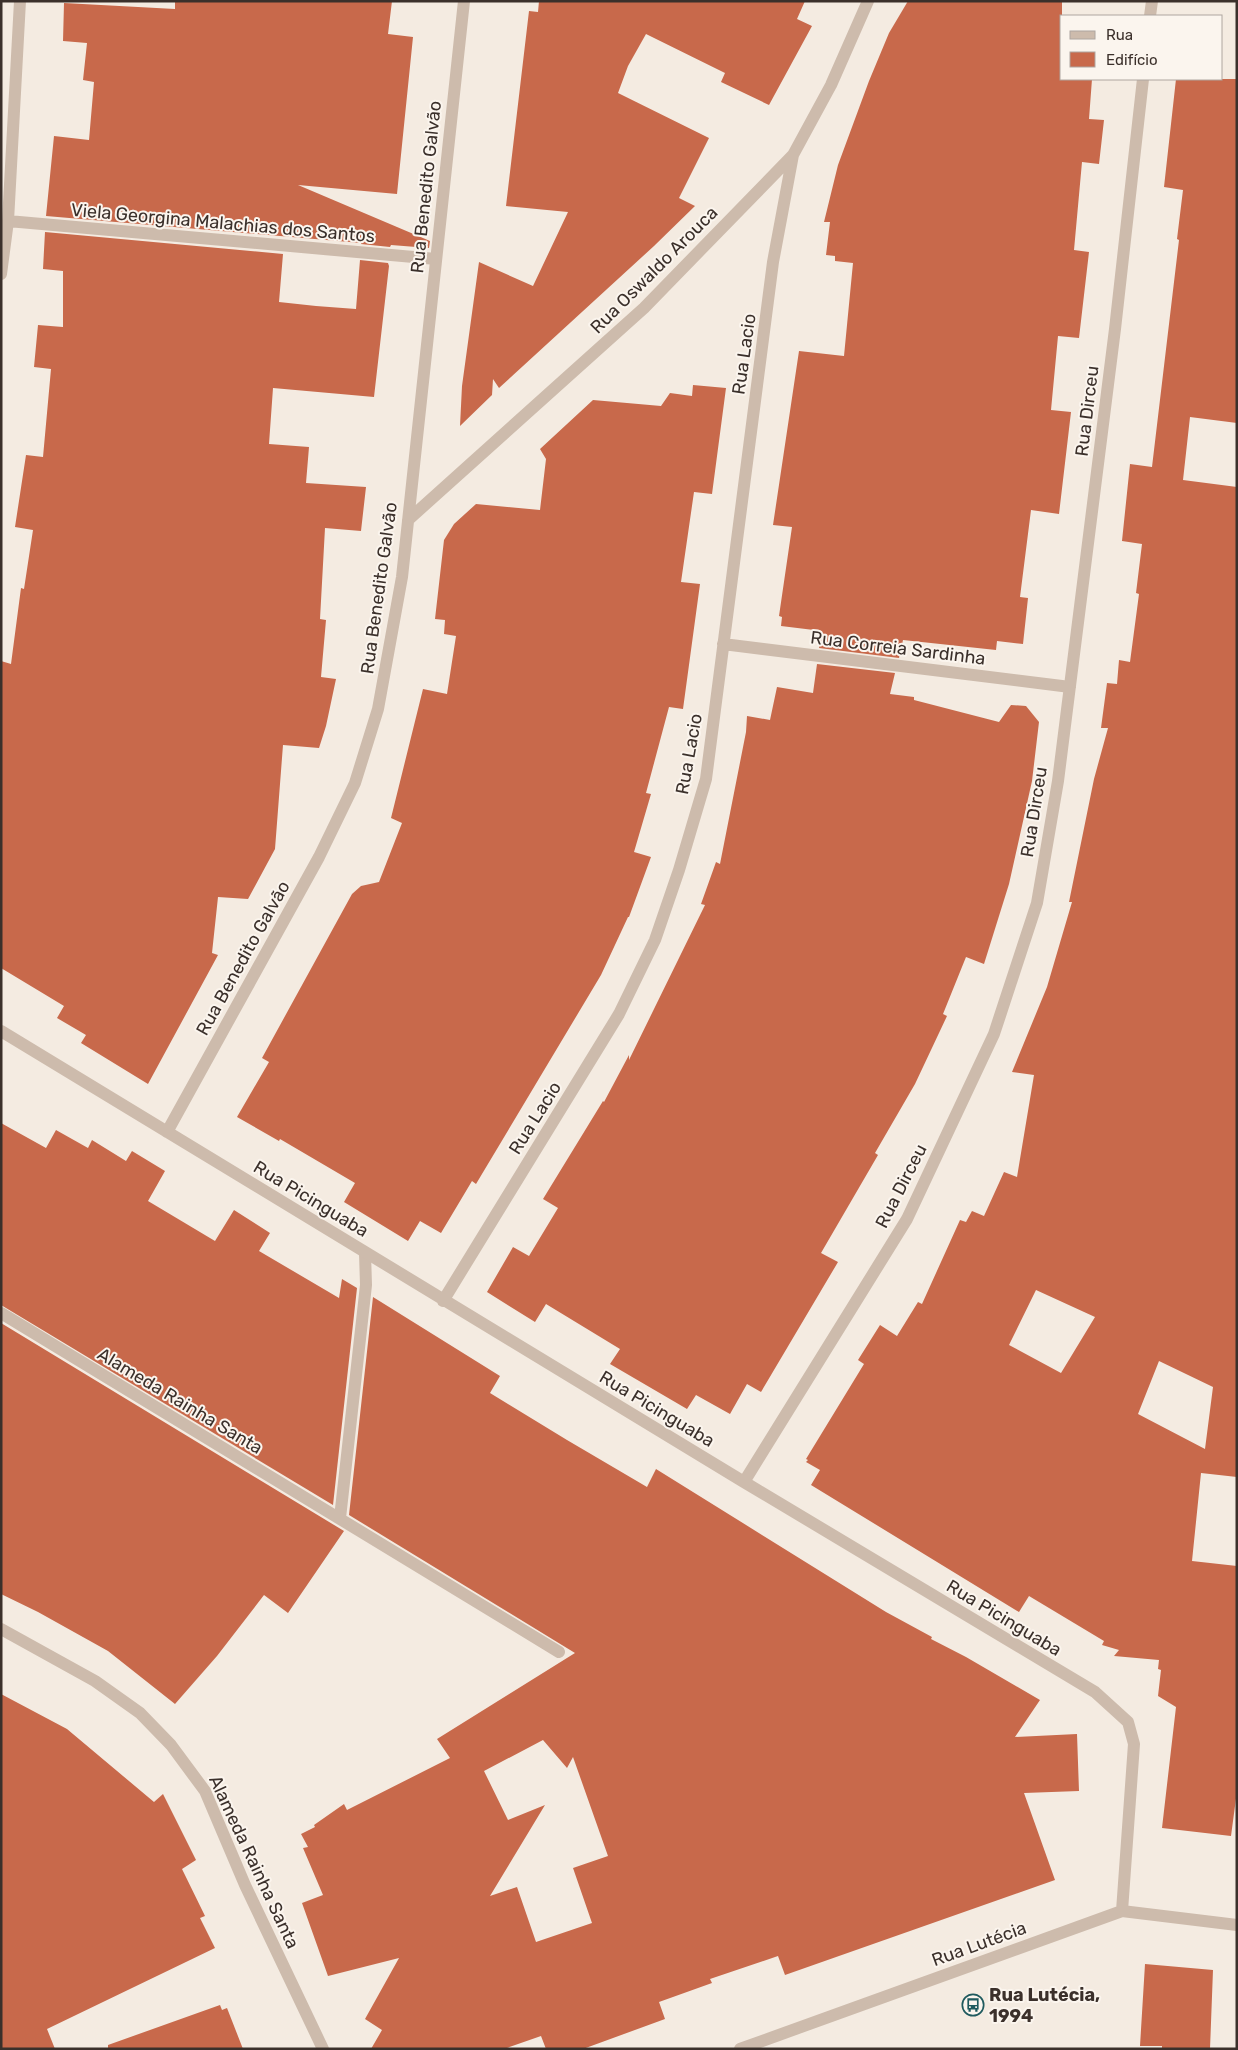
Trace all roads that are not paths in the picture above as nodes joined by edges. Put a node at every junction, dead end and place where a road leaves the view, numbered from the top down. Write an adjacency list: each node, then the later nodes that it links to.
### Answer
1 (20, 1): 8 (street)
2 (464, 1): 9 (street, Rua Benedito Galvão)
3 (868, 1): 7 (street, Rua Oswaldo Arouca)
4 (1152, 1): 5 (street)
5 (1150, 15)
6 (1143, 80): 13 (street, Rua Dirceu)
7 (793, 155): 11 (street, Rua Oswaldo Arouca); 12 (street, Rua Lacio)
8 (8, 221): 9 (street, Viela Georgina Malachias dos Santos); 10 (street)
9 (436, 260): 11 (street, Rua Benedito Galvão)
10 (1, 274)
11 (408, 520): 15 (street, Rua Benedito Galvão)
12 (723, 644): 13 (street, Rua Correia Sardinha); 17 (street, Rua Lacio)
13 (1070, 687): 19 (street, Rua Dirceu)
14 (1, 1031): 15 (street, Rua Picinguaba)
15 (167, 1132): 16 (street, Rua Picinguaba)
16 (365, 1253): 17 (street, Rua Picinguaba); 20 (street)
17 (443, 1301): 19 (street, Rua Picinguaba)
18 (1, 1313): 20 (street, Alameda Rainha Santa)
19 (744, 1482): 23 (street, Rua Picinguaba)
20 (340, 1518): 22 (street, Alameda Rainha Santa)
21 (1, 1629): 25 (street, Alameda Rainha Santa)
22 (559, 1652)
23 (1122, 1911): 24 (street, Rua Lutécia); 26 (street, Rua Lutécia)
24 (1237, 1925)
25 (323, 2049)
26 (740, 2049)

